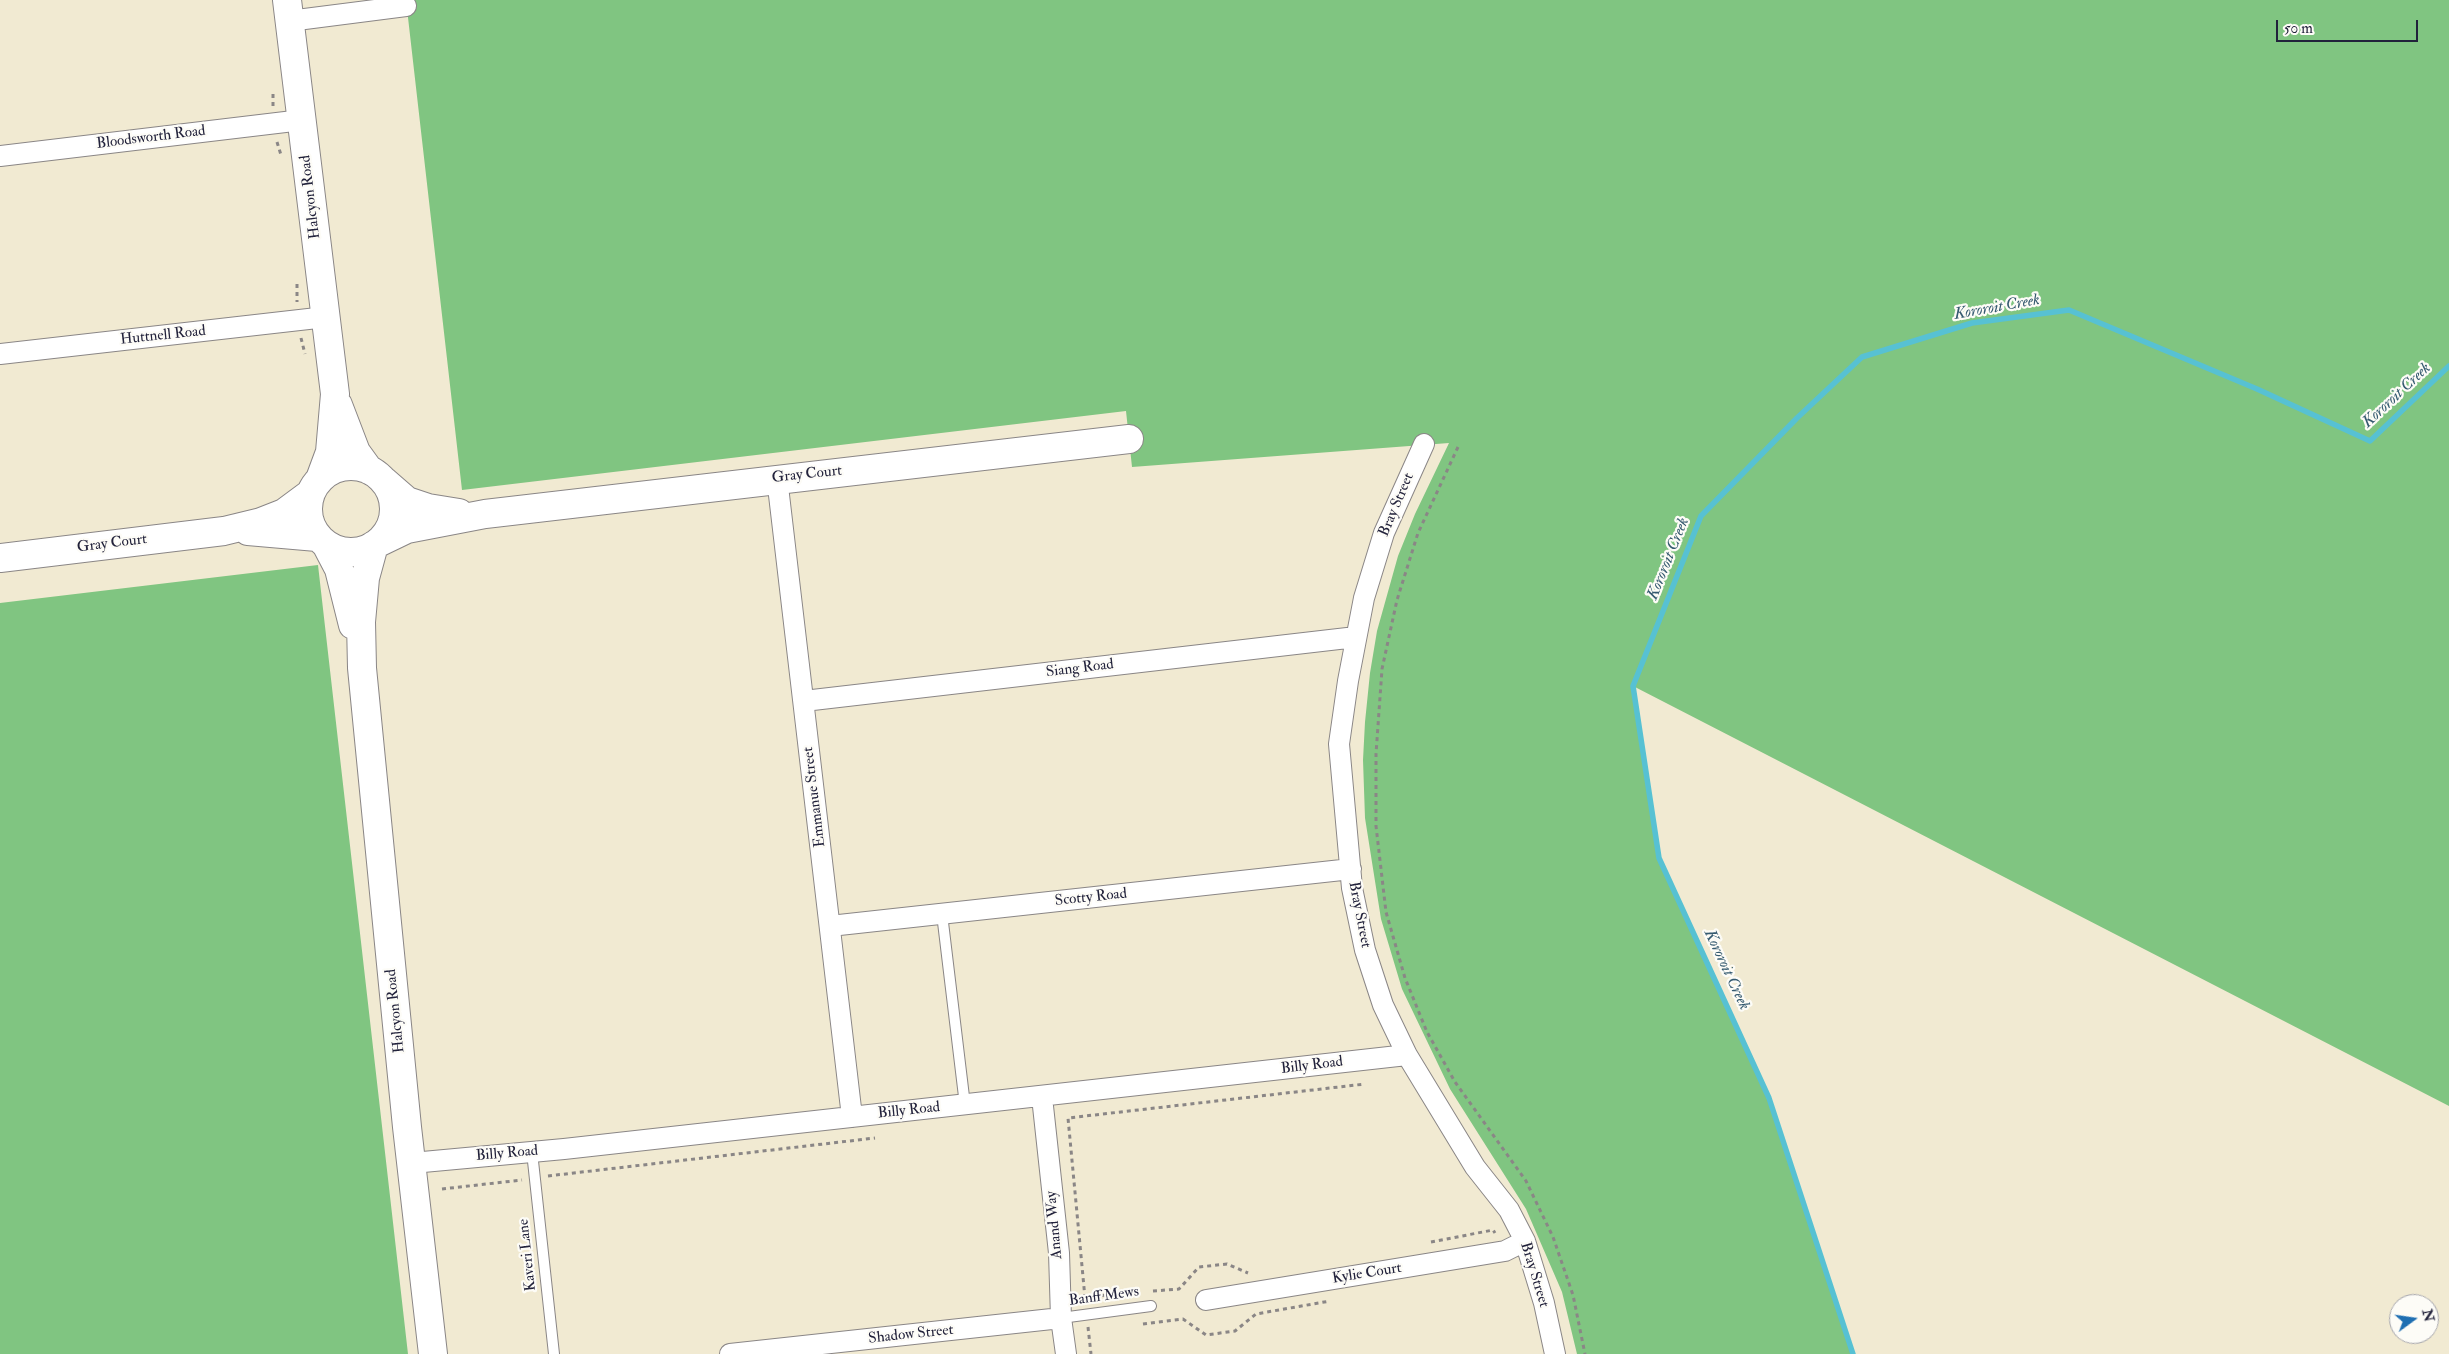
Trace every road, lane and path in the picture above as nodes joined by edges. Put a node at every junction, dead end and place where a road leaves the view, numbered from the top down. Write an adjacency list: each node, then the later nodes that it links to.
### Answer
1 (406, 6): 2 (street)
2 (288, 10): 3 (street, Halcyon Road)
3 (302, 120): 4 (street, Bloodsworth Road); 5 (street, Halcyon Road)
4 (0, 156)
5 (326, 317): 6 (street, Huttnell Road); 7 (street, Halcyon Road)
6 (0, 354)
7 (335, 394): 11 (street); 13 (street)
8 (1129, 438): 12 (street, Gray Court)
9 (1424, 444): 19 (street, Bray Street)
10 (1458, 447): 46 (path)
11 (376, 474): 13 (street); 14 (street); 17 (street)
12 (777, 478): 14 (street, Gray Court); 21 (street, Emmanue Street)
13 (316, 486): 15 (street); 16 (street)
14 (485, 514): 17 (street)
15 (224, 531): 16 (street); 18 (street, Gray Court)
16 (322, 542): 17 (street); 20 (street)
17 (377, 544): 20 (street)
18 (0, 558)
19 (1356, 637): 21 (street, Siang Road); 22 (street, Bray Street)
20 (362, 668): 32 (street, Halcyon Road)
21 (804, 701): 24 (street, Emmanue Street)
22 (1350, 870): 23 (street, Scotty Road); 25 (street, Bray Street)
23 (942, 914): 24 (street, Scotty Road); 28 (lane)
24 (830, 926): 29 (street, Emmanue Street)
25 (1406, 1055): 27 (street, Billy Road); 35 (street, Bray Street)
26 (1365, 1084): 38 (path)
27 (1042, 1097): 28 (street, Billy Road); 39 (street, Anand Way)
28 (965, 1105): 29 (street, Billy Road)
29 (852, 1117): 31 (street, Billy Road)
30 (875, 1138): 33 (path)
31 (532, 1152): 32 (street, Billy Road); 33 (lane, Kaveri Lane)
32 (412, 1163): 40 (street, Halcyon Road)
33 (535, 1178): 34 (path); 41 (lane, Kaveri Lane)
34 (442, 1189)
35 (1525, 1241): 36 (street, Kylie Court); 45 (street, Bray Street)
36 (1206, 1300)
37 (1151, 1306): 38 (lane, Banff Mews)
38 (1087, 1314): 39 (lane, Banff Mews); 44 (path)
39 (1061, 1318): 42 (street, Shadow Street); 43 (street, Anand Way)
40 (433, 1354)
41 (554, 1354)
42 (730, 1354)
43 (1066, 1354)
44 (1092, 1354)
45 (1555, 1354)
46 (1585, 1354)

